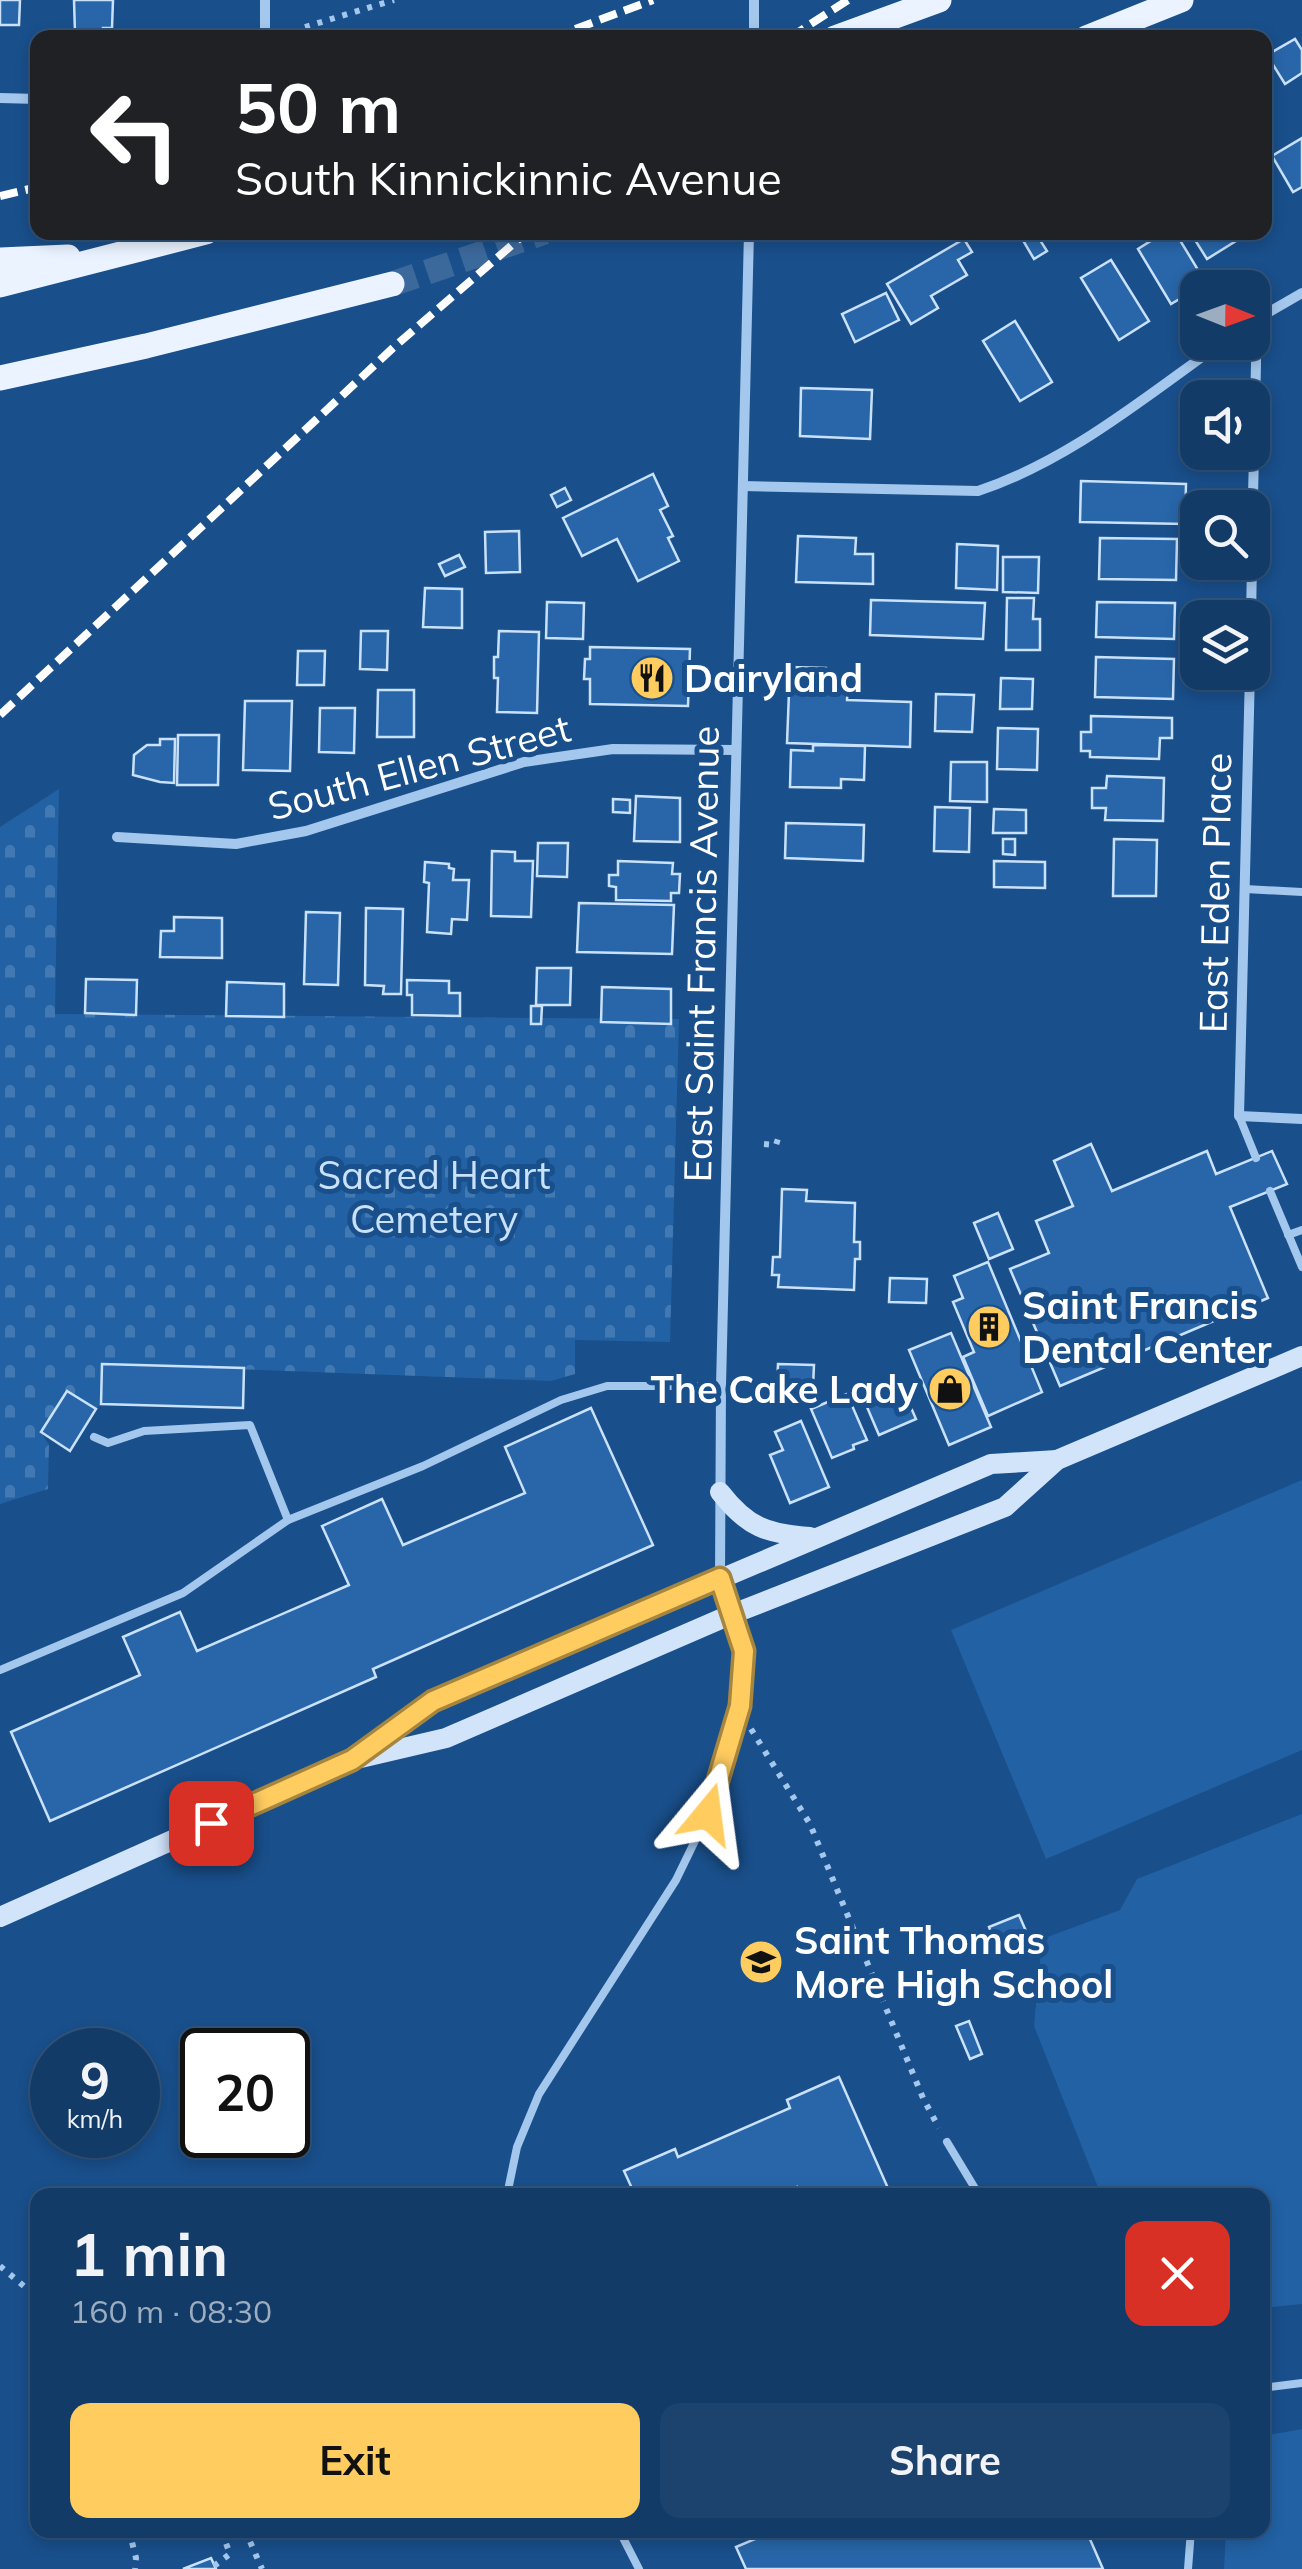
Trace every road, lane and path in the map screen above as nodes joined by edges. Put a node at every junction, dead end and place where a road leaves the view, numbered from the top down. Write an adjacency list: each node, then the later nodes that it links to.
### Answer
1 (266, 0): 7 (street)
2 (394, 0): 6 (path)
3 (754, 0): 8 (street)
4 (939, 0): 9 (main road)
5 (1181, 0): 10 (main road)
6 (305, 27)
7 (265, 30)
8 (754, 30)
9 (858, 30)
10 (1106, 30)
11 (0, 98): 12 (street)
12 (30, 99)
13 (176, 240): 15 (main road)
14 (749, 240): 24 (street, East Saint Francis Avenue)
15 (123, 254): 16 (main road); 18 (main road)
16 (0, 260)
17 (392, 284): 23 (main road)
18 (0, 285)
19 (1302, 292): 20 (street)
20 (1270, 311)
21 (1197, 360): 24 (street)
22 (1254, 360): 25 (street)
23 (0, 378)
24 (743, 486): 27 (street, East Saint Francis Avenue)
25 (1253, 490)
26 (1250, 690): 29 (street, East Eden Place)
27 (736, 750): 28 (street, South Ellen Street); 41 (street, East Saint Francis Avenue)
28 (117, 836)
29 (1245, 890): 30 (lane); 31 (street, East Eden Place)
30 (1302, 892)
31 (1238, 1116): 32 (street); 35 (lane)
32 (1302, 1119)
33 (780, 1132): 34 (path)
34 (764, 1144)
35 (1256, 1158)
36 (1270, 1190): 38 (lane)
37 (1302, 1230): 38 (lane)
38 (1288, 1235): 39 (lane)
39 (1302, 1268)
40 (1302, 1356): 43 (main road)
41 (721, 1386): 44 (street, East Saint Francis Avenue); 45 (lane)
42 (94, 1437): 45 (lane)
43 (1057, 1460): 46 (main road); 48 (main road)
44 (720, 1492): 46 (main road); 47 (street, East Saint Francis Avenue)
45 (288, 1520): 49 (lane)
46 (817, 1538): 47 (main road)
47 (720, 1578): 48 (street, East Saint Francis Avenue); 51 (main road)
48 (730, 1615): 50 (lane); 51 (main road)
49 (0, 1670)
50 (738, 1715): 53 (path); 54 (lane)
51 (352, 1760): 52 (main road)
52 (0, 1917)
53 (946, 2142): 55 (lane)
54 (508, 2188)
55 (975, 2188)
56 (0, 2266): 57 (path)
57 (30, 2291)
58 (1302, 2383): 59 (lane)
59 (1270, 2387)
60 (132, 2538): 66 (path)
61 (224, 2538): 65 (path)
62 (248, 2538): 67 (path)
63 (623, 2538): 68 (lane)
64 (1190, 2538): 69 (lane)
65 (214, 2566)
66 (135, 2569)
67 (262, 2569)
68 (639, 2569)
69 (1188, 2569)

